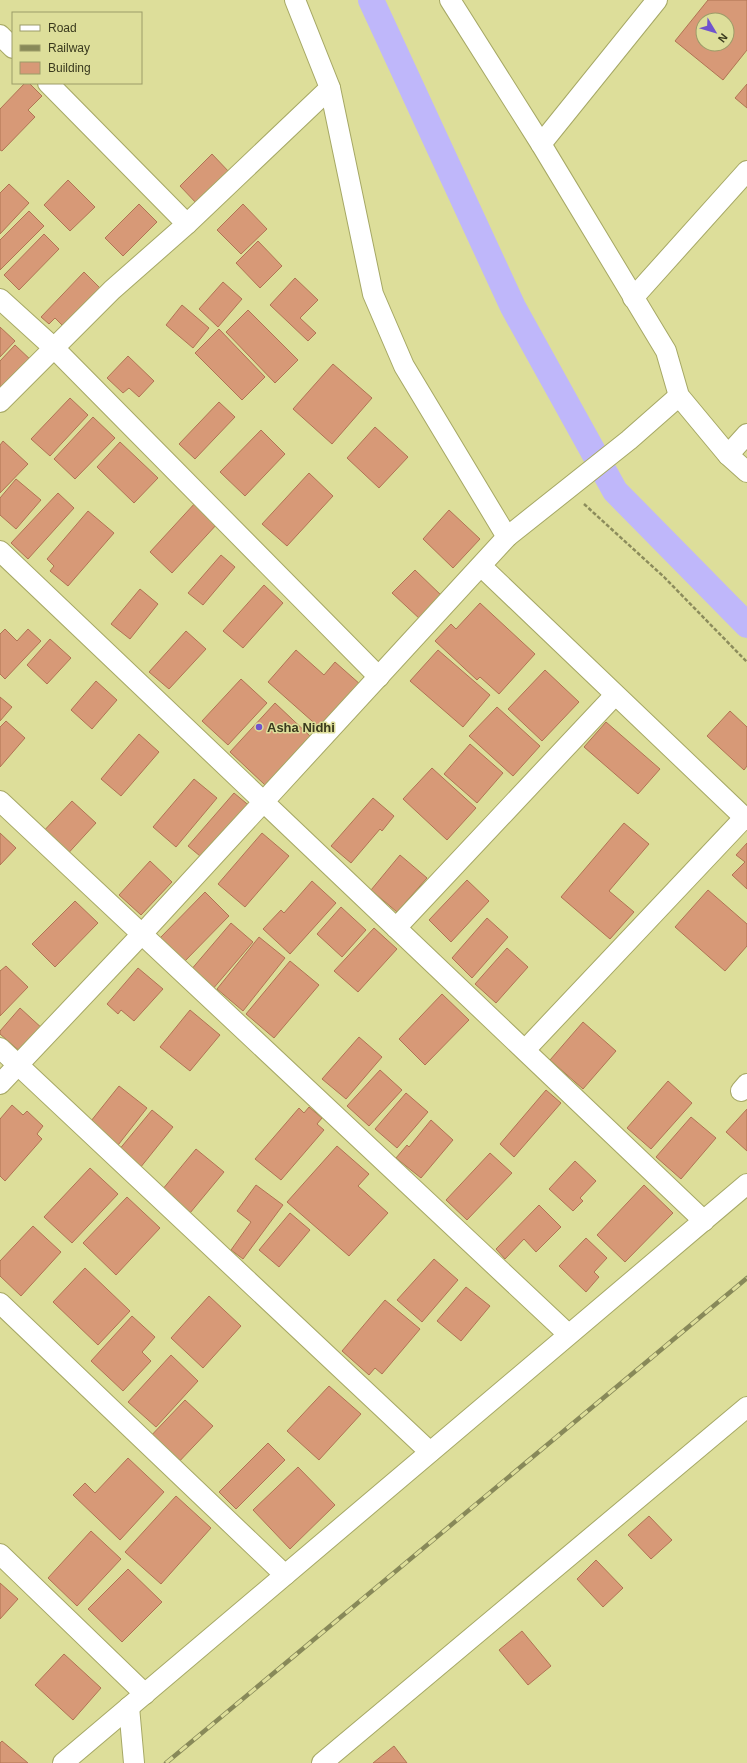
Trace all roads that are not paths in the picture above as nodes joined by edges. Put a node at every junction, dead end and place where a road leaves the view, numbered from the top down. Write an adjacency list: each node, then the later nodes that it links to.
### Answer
1 (295, 0): 7 (street)
2 (450, 0): 8 (street)
3 (657, 0): 8 (street)
4 (0, 34): 5 (street)
5 (12, 47)
6 (49, 84): 10 (street)
7 (330, 88): 10 (street); 19 (street)
8 (540, 144): 11 (street)
9 (747, 171): 11 (street)
10 (187, 224): 13 (street)
11 (633, 298): 14 (street)
12 (0, 299): 13 (street)
13 (54, 348): 15 (street); 22 (street)
14 (679, 396): 17 (street); 19 (street)
15 (0, 402)
16 (747, 434): 17 (street)
17 (728, 455): 18 (street)
18 (747, 472)
19 (507, 537): 21 (street)
20 (0, 551): 25 (street)
21 (481, 566): 22 (street); 23 (street)
22 (379, 677): 25 (street)
23 (616, 695): 26 (street); 27 (street)
24 (0, 801): 28 (street)
25 (264, 802): 27 (street); 28 (street)
26 (746, 819): 30 (street)
27 (396, 928): 30 (street)
28 (141, 935): 31 (street); 36 (street)
29 (0, 1048): 31 (street)
30 (525, 1050): 34 (street)
31 (18, 1065): 32 (street); 38 (street)
32 (0, 1084)
33 (747, 1184): 34 (street)
34 (704, 1221): 36 (street)
35 (0, 1303): 40 (street)
36 (568, 1334): 38 (street)
37 (743, 1417): 45 (street)
38 (430, 1452): 40 (street)
39 (0, 1554): 41 (street)
40 (285, 1575): 41 (street)
41 (145, 1694): 42 (street)
42 (129, 1707): 43 (street); 44 (street)
43 (63, 1763)
44 (134, 1763)
45 (322, 1763)

